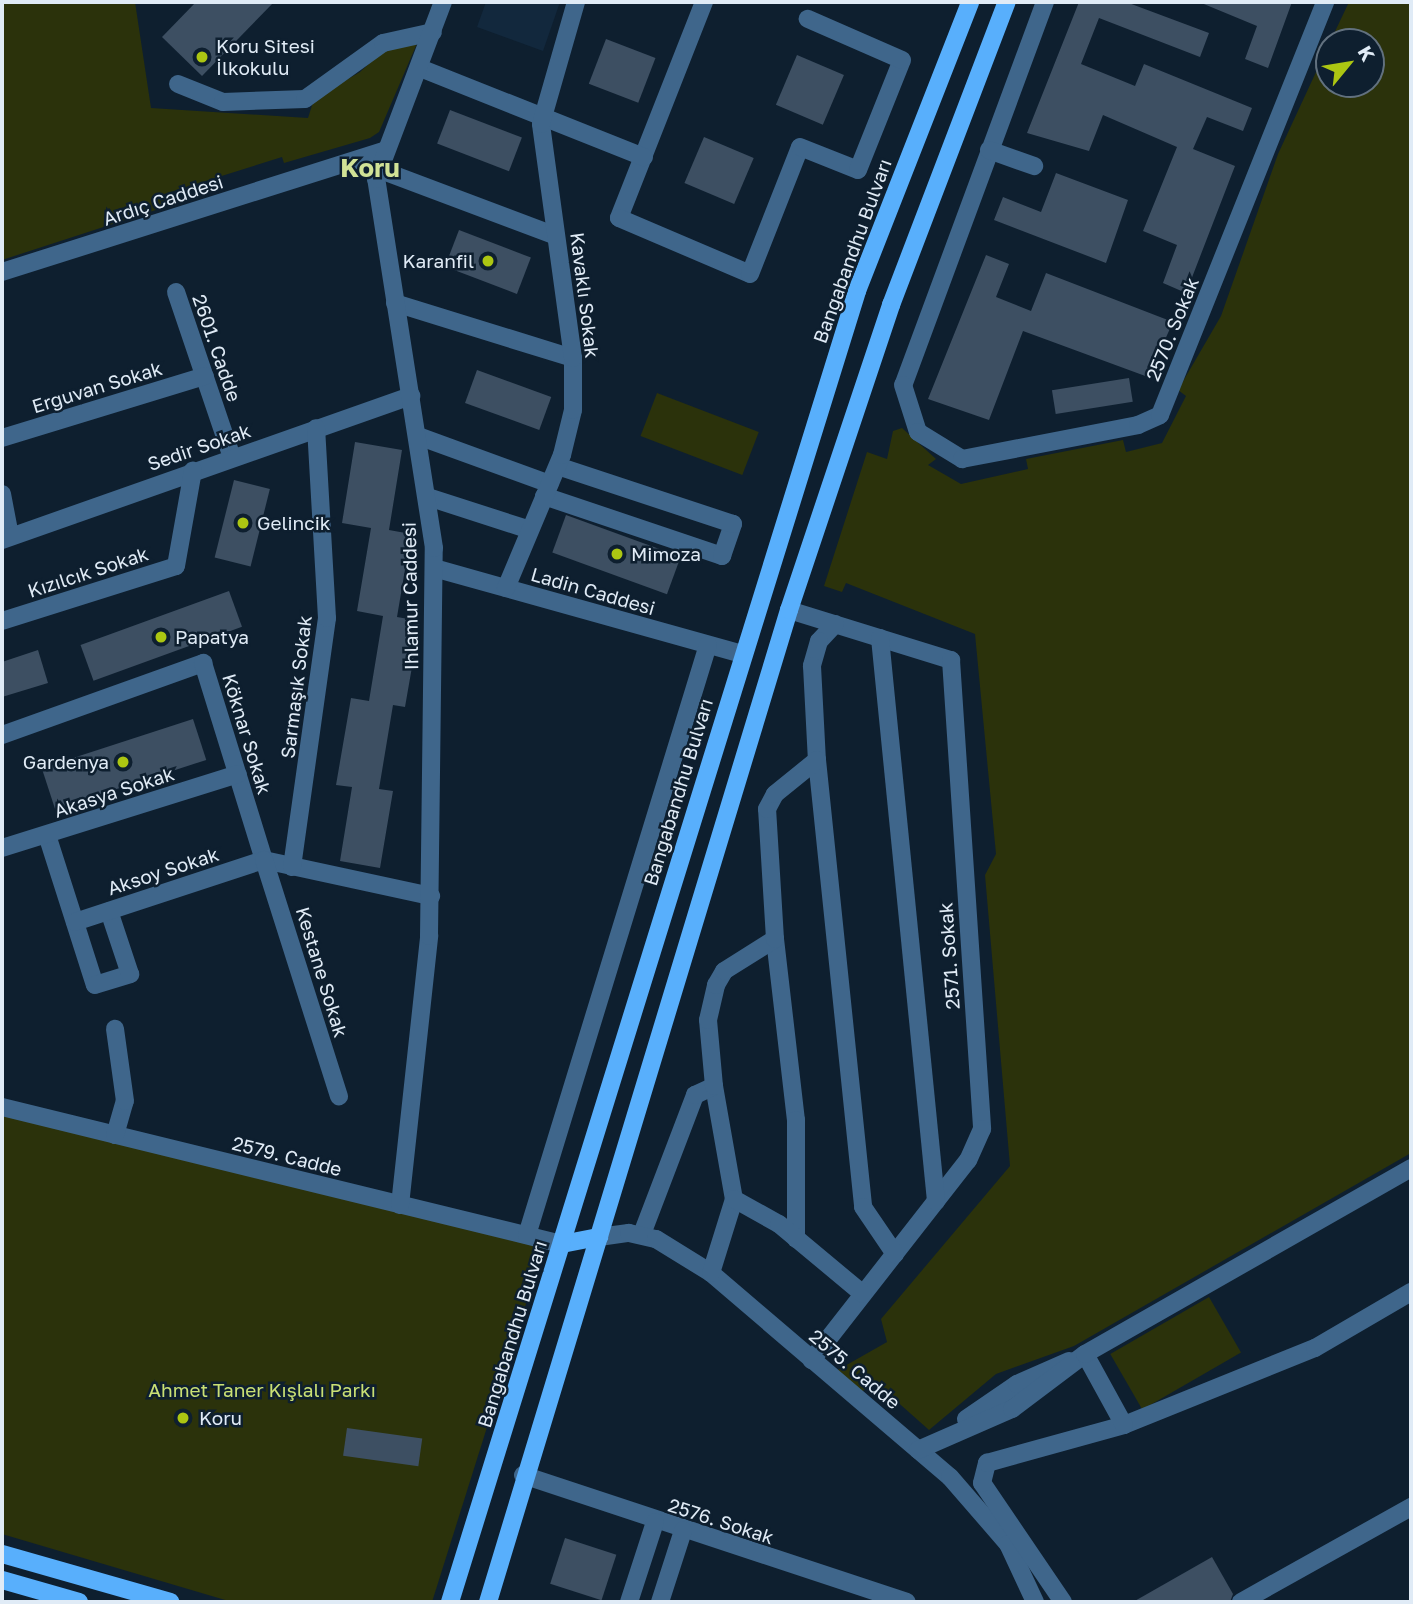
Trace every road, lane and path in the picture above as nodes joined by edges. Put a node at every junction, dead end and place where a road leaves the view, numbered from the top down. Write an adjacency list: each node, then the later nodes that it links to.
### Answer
1 (443, 2): 9 (street)
2 (576, 2): 12 (street, Kavaklı Sokak)
3 (704, 2): 15 (street)
4 (970, 2): 44 (main road, Bangabandhu Bulvarı)
5 (1007, 2): 39 (main road)
6 (1045, 2): 14 (street)
7 (1325, 2): 14 (street, 2570. Sokak)
8 (808, 19): 15 (street)
9 (433, 32): 10 (street); 11 (street)
10 (420, 68): 12 (street); 13 (street)
11 (178, 84)
12 (541, 117): 15 (street); 19 (street, Kavaklı Sokak)
13 (386, 150): 16 (street, Ardıç Caddesi); 18 (street)
14 (989, 150): 17 (street)
15 (644, 157)
16 (336, 166): 18 (street); 20 (street, Ardıç Caddesi)
17 (1034, 166)
18 (377, 174): 19 (street); 22 (street, Ihlamur Caddesi)
19 (556, 236): 23 (street, Kavaklı Sokak)
20 (2, 272)
21 (176, 292): 24 (street, 2601. Cadde)
22 (395, 303): 23 (street); 25 (street, Ihlamur Caddesi)
23 (573, 358): 30 (street, Kavaklı Sokak)
24 (205, 376): 28 (street, Erguvan Sokak); 29 (street, 2601. Cadde)
25 (411, 396): 26 (street, Sedir Sokak); 27 (street, Ihlamur Caddesi)
26 (316, 428): 29 (street, Sedir Sokak); 51 (street, Sarmaşık Sokak)
27 (418, 436): 32 (street); 34 (street, Ihlamur Caddesi)
28 (2, 438)
29 (232, 457): 31 (street, Sedir Sokak)
30 (558, 466): 32 (street, Kavaklı Sokak); 32 (street)
31 (193, 471): 36 (street, Sedir Sokak); 40 (street, Kızılcık Sokak)
32 (547, 490): 35 (street, Kavaklı Sokak)
33 (2, 494): 36 (street)
34 (428, 497): 35 (street); 37 (street, Ihlamur Caddesi)
35 (530, 530): 38 (street, Kavaklı Sokak)
36 (6, 538)
37 (434, 568): 38 (street, Ladin Caddesi); 52 (street, Ihlamur Caddesi)
38 (506, 588): 43 (street, Ladin Caddesi)
39 (789, 610): 41 (street, 2571. Sokak); 67 (main road)
40 (2, 621)
41 (835, 624): 42 (street, 2571. Sokak); 46 (street)
42 (880, 638): 63 (street); 63 (street, 2571. Sokak)
43 (708, 645): 44 (street, Ladin Caddesi); 66 (street)
44 (741, 654): 69 (main road, Bangabandhu Bulvarı)
45 (2, 735): 47 (street, Köknar Sokak)
46 (817, 760): 55 (street); 70 (street)
47 (238, 774): 48 (street, Akasya Sokak); 50 (street, Köknar Sokak)
48 (47, 835): 49 (street, Akasya Sokak); 54 (street)
49 (2, 848)
50 (264, 860): 51 (street); 53 (street, Aksoy Sokak); 58 (street, Kestane Sokak)
51 (292, 867): 52 (street)
52 (430, 896): 64 (street, Ihlamur Caddesi)
53 (109, 911): 54 (street, Aksoy Sokak); 54 (street)
54 (75, 922)
55 (775, 939): 57 (street); 68 (street)
56 (115, 1029): 60 (street)
57 (714, 1086): 62 (street); 65 (street)
58 (339, 1096)
59 (2, 1107): 60 (street, 2579. Cadde)
60 (115, 1135): 64 (street, 2579. Cadde)
61 (1411, 1168): 74 (street)
62 (734, 1199): 68 (street); 71 (street)
63 (936, 1201): 70 (street, 2571. Sokak)
64 (400, 1205): 66 (street, 2579. Cadde)
65 (642, 1234): 67 (street); 71 (street, 2575. Cadde)
66 (527, 1235): 69 (street, 2579. Cadde)
67 (598, 1237): 69 (main road); 78 (main road)
68 (796, 1239): 73 (street)
69 (562, 1244): 88 (main road, Bangabandhu Bulvarı)
70 (895, 1254): 73 (street, 2571. Sokak)
71 (711, 1273): 75 (street, 2575. Cadde)
72 (1411, 1292): 76 (street)
73 (863, 1294): 75 (street, 2571. Sokak)
74 (1085, 1354): 76 (street); 77 (street)
75 (812, 1360): 77 (street, 2575. Cadde)
76 (1124, 1424): 93 (street)
77 (918, 1450): 92 (street, 2575. Cadde)
78 (523, 1475): 80 (street, 2576. Sokak); 89 (main road)
79 (1411, 1507): 94 (street)
80 (655, 1522): 81 (street, 2576. Sokak); 90 (street)
81 (683, 1531): 85 (street, 2576. Sokak); 91 (street)
82 (2, 1554): 84 (main road)
83 (2, 1580): 86 (main road)
84 (110, 1594): 87 (main road)
85 (894, 1600)
86 (79, 1602)
87 (170, 1602)
88 (450, 1602)
89 (488, 1602)
90 (629, 1602)
91 (660, 1602)
92 (1035, 1602)
93 (1063, 1602)
94 (1241, 1602)

